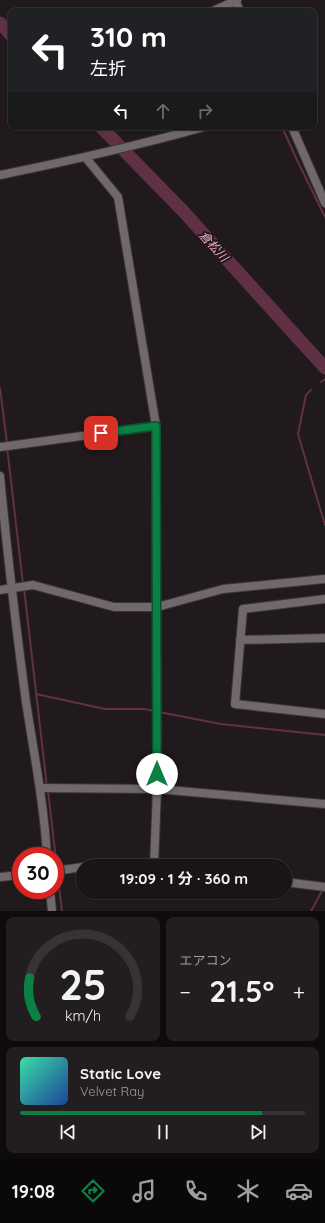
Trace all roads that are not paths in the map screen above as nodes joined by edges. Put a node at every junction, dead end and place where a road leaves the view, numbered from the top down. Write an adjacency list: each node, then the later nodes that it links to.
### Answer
1 (235, 0): 2 (street)
2 (219, 8)
3 (194, 130): 5 (street)
4 (293, 130): 7 (street)
5 (86, 158): 6 (street); 8 (street)
6 (0, 175)
7 (325, 203)
8 (156, 426): 9 (street); 15 (street)
9 (1, 447)
10 (0, 476): 12 (street)
11 (325, 579): 15 (street)
12 (15, 588): 13 (street); 15 (street); 19 (street)
13 (0, 590)
14 (325, 600): 17 (street)
15 (157, 607): 20 (street)
16 (325, 638): 17 (street)
17 (240, 640): 18 (street)
18 (325, 714)
19 (40, 788): 20 (street); 22 (street)
20 (157, 789): 21 (street); 23 (street)
21 (325, 804)
22 (46, 847)
23 (154, 859)
24 (76, 869): 25 (street)
25 (64, 870)
26 (12, 876): 27 (street)
27 (0, 877)
28 (292, 883): 29 (street)
29 (325, 887)
30 (51, 899): 31 (street)
31 (52, 911)

